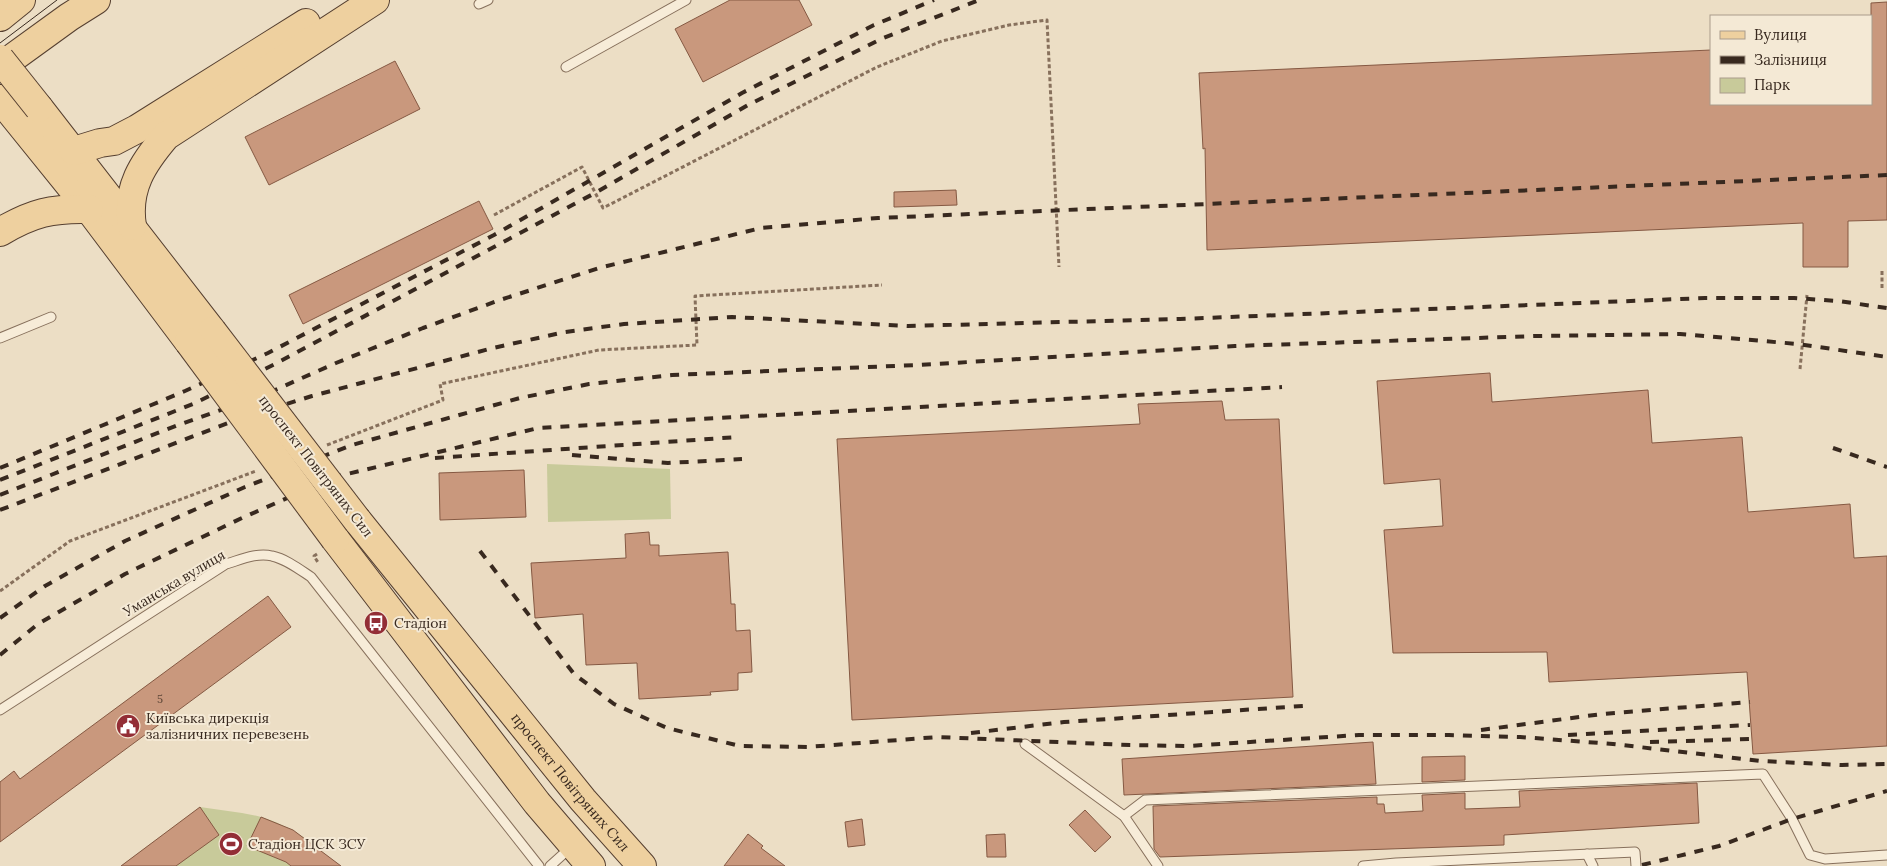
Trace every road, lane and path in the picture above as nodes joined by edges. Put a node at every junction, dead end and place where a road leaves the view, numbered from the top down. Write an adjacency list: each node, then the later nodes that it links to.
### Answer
1 (21, 0): 8 (main road)
2 (96, 0): 11 (main road)
3 (343, 0): 14 (main road)
4 (375, 0): 17 (main road)
5 (488, 0): 7 (lane)
6 (686, 0): 10 (lane)
7 (479, 4)
8 (0, 17)
9 (0, 59): 13 (main road, проспект Повітряних Сил, bridge)
10 (566, 66)
11 (0, 67)
12 (0, 99): 13 (main road, проспект Повітряних Сил)
13 (29, 115): 14 (main road, проспект Повітряних Сил); 15 (main road, проспект Повітряних Сил)
14 (74, 151): 17 (main road, проспект Повітряних Сил)
15 (89, 209): 18 (main road); 25 (main road, проспект Повітряних Сил)
16 (494, 215): 19 (path)
17 (132, 226): 25 (main road, проспект Повітряних Сил)
18 (0, 232)
19 (1059, 267)
20 (1882, 271): 22 (path)
21 (882, 285): 28 (path)
22 (1882, 290)
23 (1807, 295): 27 (path)
24 (51, 317): 26 (lane)
25 (201, 337): 34 (main road, проспект Повітряних Сил, bridge); 40 (main road, проспект Повітряних Сил, bridge)
26 (0, 338)
27 (1800, 370)
28 (324, 446)
29 (260, 470): 30 (path)
30 (0, 591)
31 (0, 710): 37 (lane, Уманська вулиця)
32 (1025, 744): 33 (lane)
33 (1124, 816): 36 (lane); 41 (lane)
34 (572, 846): 38 (lane); 39 (main road, проспект Повітряних Сил)
35 (1586, 854): 42 (lane); 43 (lane); 44 (lane)
36 (1887, 855)
37 (540, 866)
38 (550, 866)
39 (592, 866)
40 (642, 866)
41 (1158, 866)
42 (1363, 866)
43 (1593, 866)
44 (1636, 866)

